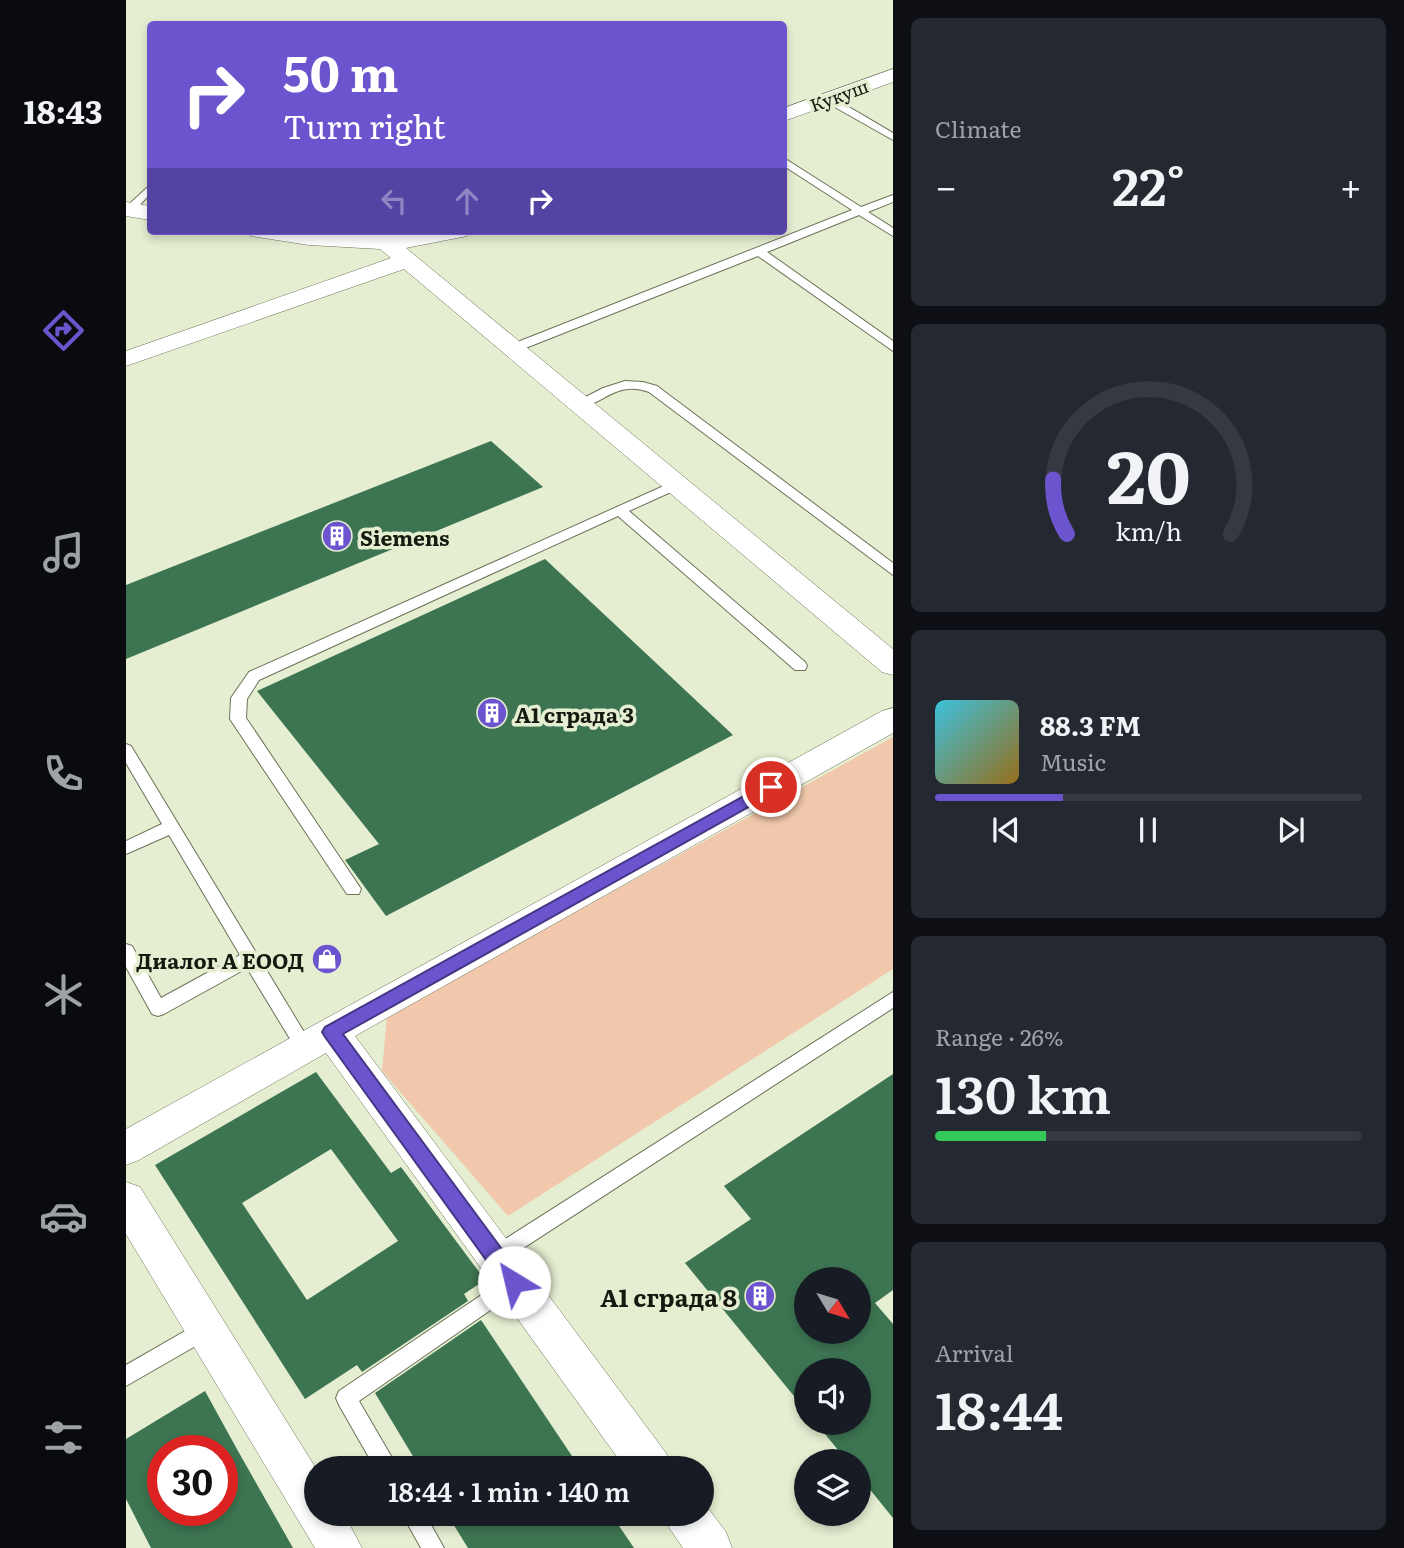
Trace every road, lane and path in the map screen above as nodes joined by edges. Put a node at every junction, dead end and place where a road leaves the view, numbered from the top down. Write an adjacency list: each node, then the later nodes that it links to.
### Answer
1 (893, 75): 2 (street, Кукуш)
2 (828, 99): 3 (street, Кукуш); 4 (lane)
3 (787, 114)
4 (893, 137)
5 (787, 163): 9 (lane)
6 (147, 193): 8 (lane)
7 (893, 198): 9 (lane)
8 (135, 211)
9 (860, 211): 10 (lane); 14 (lane)
10 (893, 233)
11 (289, 235): 13 (street)
12 (445, 235): 13 (street)
13 (399, 252): 16 (street); 17 (street)
14 (760, 252): 15 (lane); 16 (lane)
15 (893, 347)
16 (514, 348): 18 (street)
17 (126, 359)
18 (580, 403): 19 (street); 21 (lane)
19 (677, 484): 20 (lane); 22 (street)
20 (620, 510): 23 (lane); 28 (lane)
21 (893, 570)
22 (893, 665)
23 (800, 666)
24 (893, 719): 32 (street)
25 (126, 750): 26 (lane)
26 (172, 827): 27 (lane); 30 (lane)
27 (126, 848)
28 (353, 889)
29 (126, 951): 30 (lane)
30 (251, 957): 32 (lane)
31 (893, 999): 35 (lane)
32 (318, 1039): 33 (street); 35 (street)
33 (126, 1148)
34 (126, 1199): 36 (street)
35 (505, 1269): 38 (lane); 39 (street)
36 (206, 1329): 37 (lane); 40 (street)
37 (126, 1376)
38 (380, 1456)
39 (642, 1456)
40 (304, 1489)
41 (327, 1526): 44 (street)
42 (420, 1526): 45 (lane)
43 (694, 1526): 46 (street)
44 (340, 1548)
45 (433, 1548)
46 (710, 1548)

